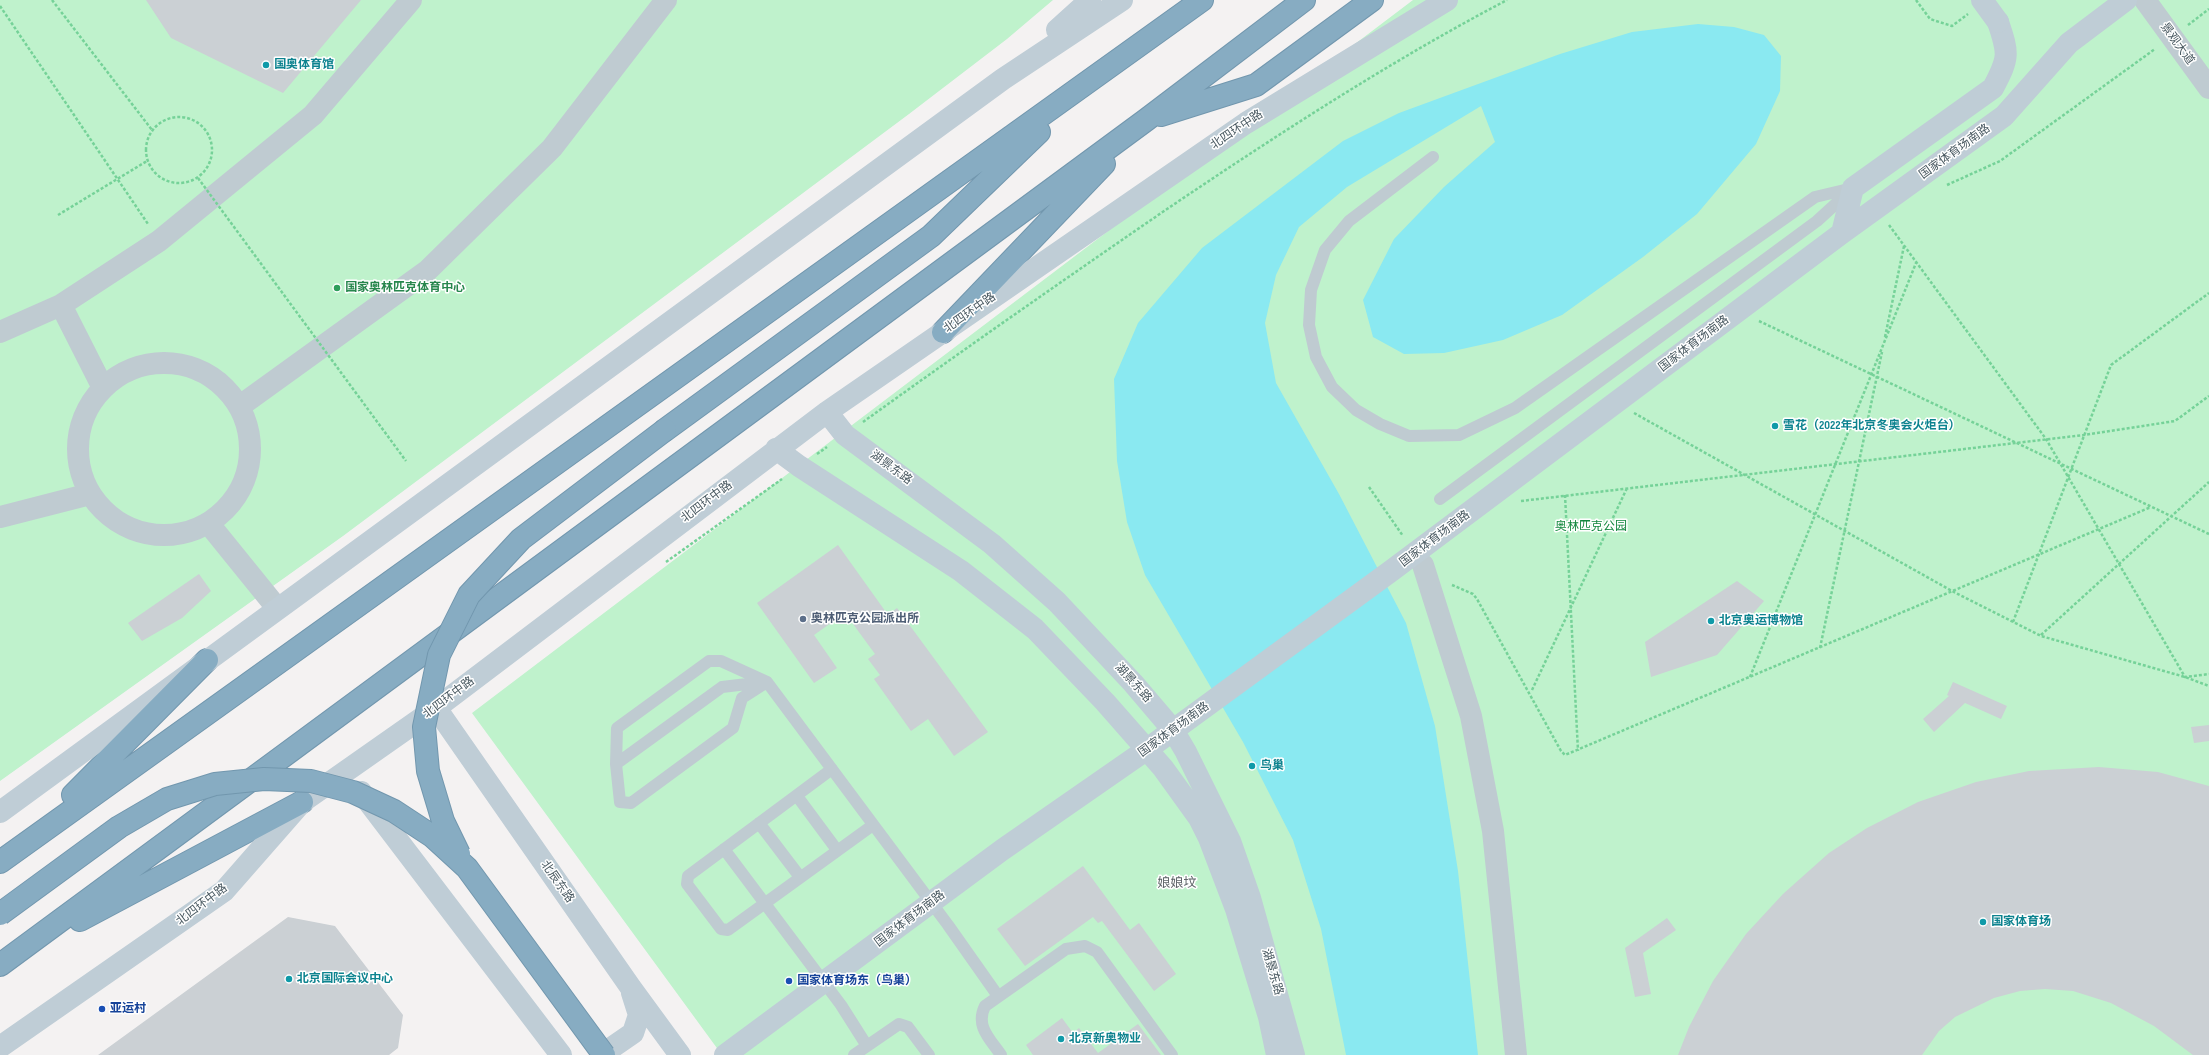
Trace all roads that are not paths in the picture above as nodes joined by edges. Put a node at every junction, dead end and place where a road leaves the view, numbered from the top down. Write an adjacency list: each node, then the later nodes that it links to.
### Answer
1 (411, 0): 19 (street)
2 (666, 0): 23 (street)
3 (1090, 0): 12 (street)
4 (1122, 0): 12 (street)
5 (1202, 0): 13 (highway)
6 (1304, 0): 15 (highway)
7 (1372, 0): 15 (highway)
8 (1447, 0): 21 (street, 北四环中路)
9 (2126, 0): 18 (street, 国家体育场南路)
10 (2145, 0): 14 (street, 景观大道)
11 (1975, 6): 17 (street, bridge)
12 (1003, 79): 31 (street)
13 (1090, 82): 45 (highway); 49 (highway, bridge)
14 (2209, 88)
15 (1146, 120): 21 (highway); 54 (highway)
16 (1433, 157): 17 (lane)
17 (1853, 188): 18 (street); 27 (lane)
18 (1842, 233): 30 (street, 国家体育场南路)
19 (62, 305): 20 (street); 22 (street)
20 (0, 332)
21 (943, 332): 24 (street, 北四环中路)
22 (103, 388): 23 (street); 26 (street)
23 (240, 406): 29 (street)
24 (827, 412): 25 (street, 北四环中路); 35 (street, 湖景东路)
25 (776, 449): 34 (street, 北四环中路); 36 (street, 湖景东路)
26 (90, 494): 28 (street); 29 (street)
27 (1440, 499)
28 (0, 517)
29 (209, 524): 31 (street)
30 (1419, 560): 35 (street, 国家体育场南路); 70 (street)
31 (278, 608): 32 (street)
32 (207, 660): 42 (street); 45 (highway)
33 (767, 682): 37 (lane); 37 (lane); 37 (lane); 38 (lane)
34 (436, 708): 39 (street, 北四环中路); 56 (street, 北辰东路)
35 (1173, 730): 36 (street, 国家体育场南路); 69 (street, 湖景东路)
36 (1146, 750): 51 (street, 国家体育场南路); 68 (street, 湖景东路)
37 (616, 764)
38 (832, 769): 40 (lane); 44 (lane)
39 (345, 772): 41 (street, 北四环中路); 60 (street)
40 (797, 796): 43 (lane); 47 (lane)
41 (302, 802): 54 (highway); 59 (street, 北四环中路)
42 (0, 812)
43 (759, 823): 46 (lane); 50 (lane)
44 (873, 825): 47 (lane); 51 (lane)
45 (30, 839): 48 (highway)
46 (724, 849): 52 (lane); 52 (lane)
47 (837, 850): 50 (lane)
48 (0, 862)
49 (467, 868): 53 (highway, bridge); 61 (highway, bridge)
50 (800, 878): 52 (lane)
51 (931, 903): 55 (street, 国家体育场南路); 57 (lane)
52 (765, 904): 55 (lane)
53 (0, 914)
54 (6, 961)
55 (824, 983): 58 (lane); 63 (street, 国家体育场南路)
56 (631, 988): 61 (street); 62 (street, 北辰东路)
57 (998, 996): 66 (lane); 67 (lane)
58 (867, 1046): 64 (lane); 65 (lane)
59 (0, 1047)
60 (563, 1053)
61 (603, 1055)
62 (680, 1055)
63 (725, 1055)
64 (854, 1055)
65 (929, 1055)
66 (1001, 1055)
67 (1172, 1055)
68 (1277, 1055)
69 (1294, 1055)
70 (1516, 1055)

